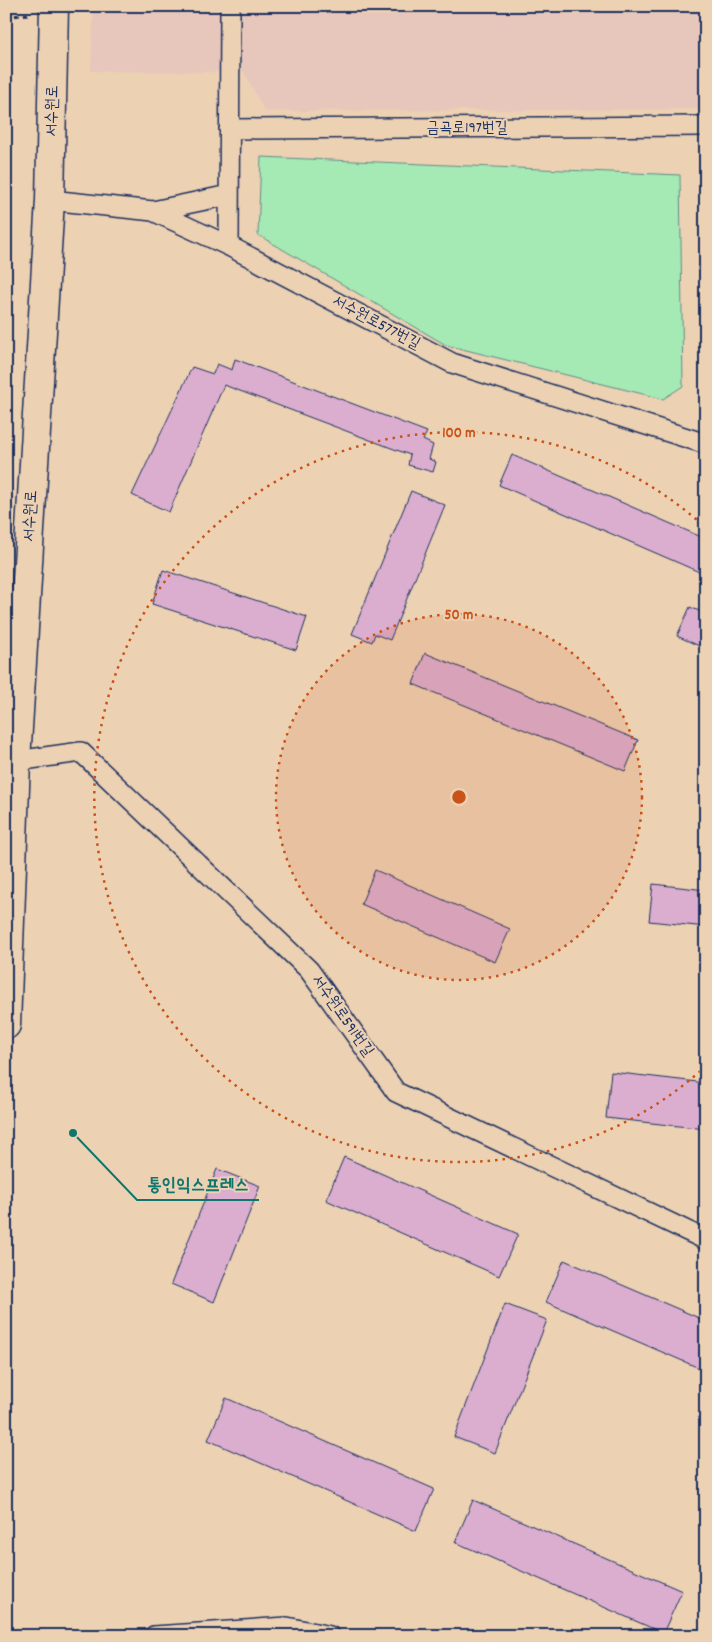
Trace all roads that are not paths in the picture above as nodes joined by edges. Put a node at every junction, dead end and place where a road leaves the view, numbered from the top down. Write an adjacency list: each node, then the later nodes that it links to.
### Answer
1 (54, 6): 6 (main road, 서수원로)
2 (230, 6): 4 (street)
3 (706, 126): 4 (street, 금곡로197번길)
4 (229, 129): 5 (street)
5 (228, 195): 7 (street); 8 (street)
6 (50, 200): 7 (street, 서수원로577번길); 10 (main road, 서수원로)
7 (153, 210): 8 (street, 서수원로577번길)
8 (229, 246): 9 (street, 서수원로577번길)
9 (706, 444)
10 (11, 766): 11 (main road, 서수원로); 12 (street, 서수원로591번길)
11 (6, 1025)
12 (706, 1240)
13 (154, 1636): 14 (street)
14 (330, 1636)

